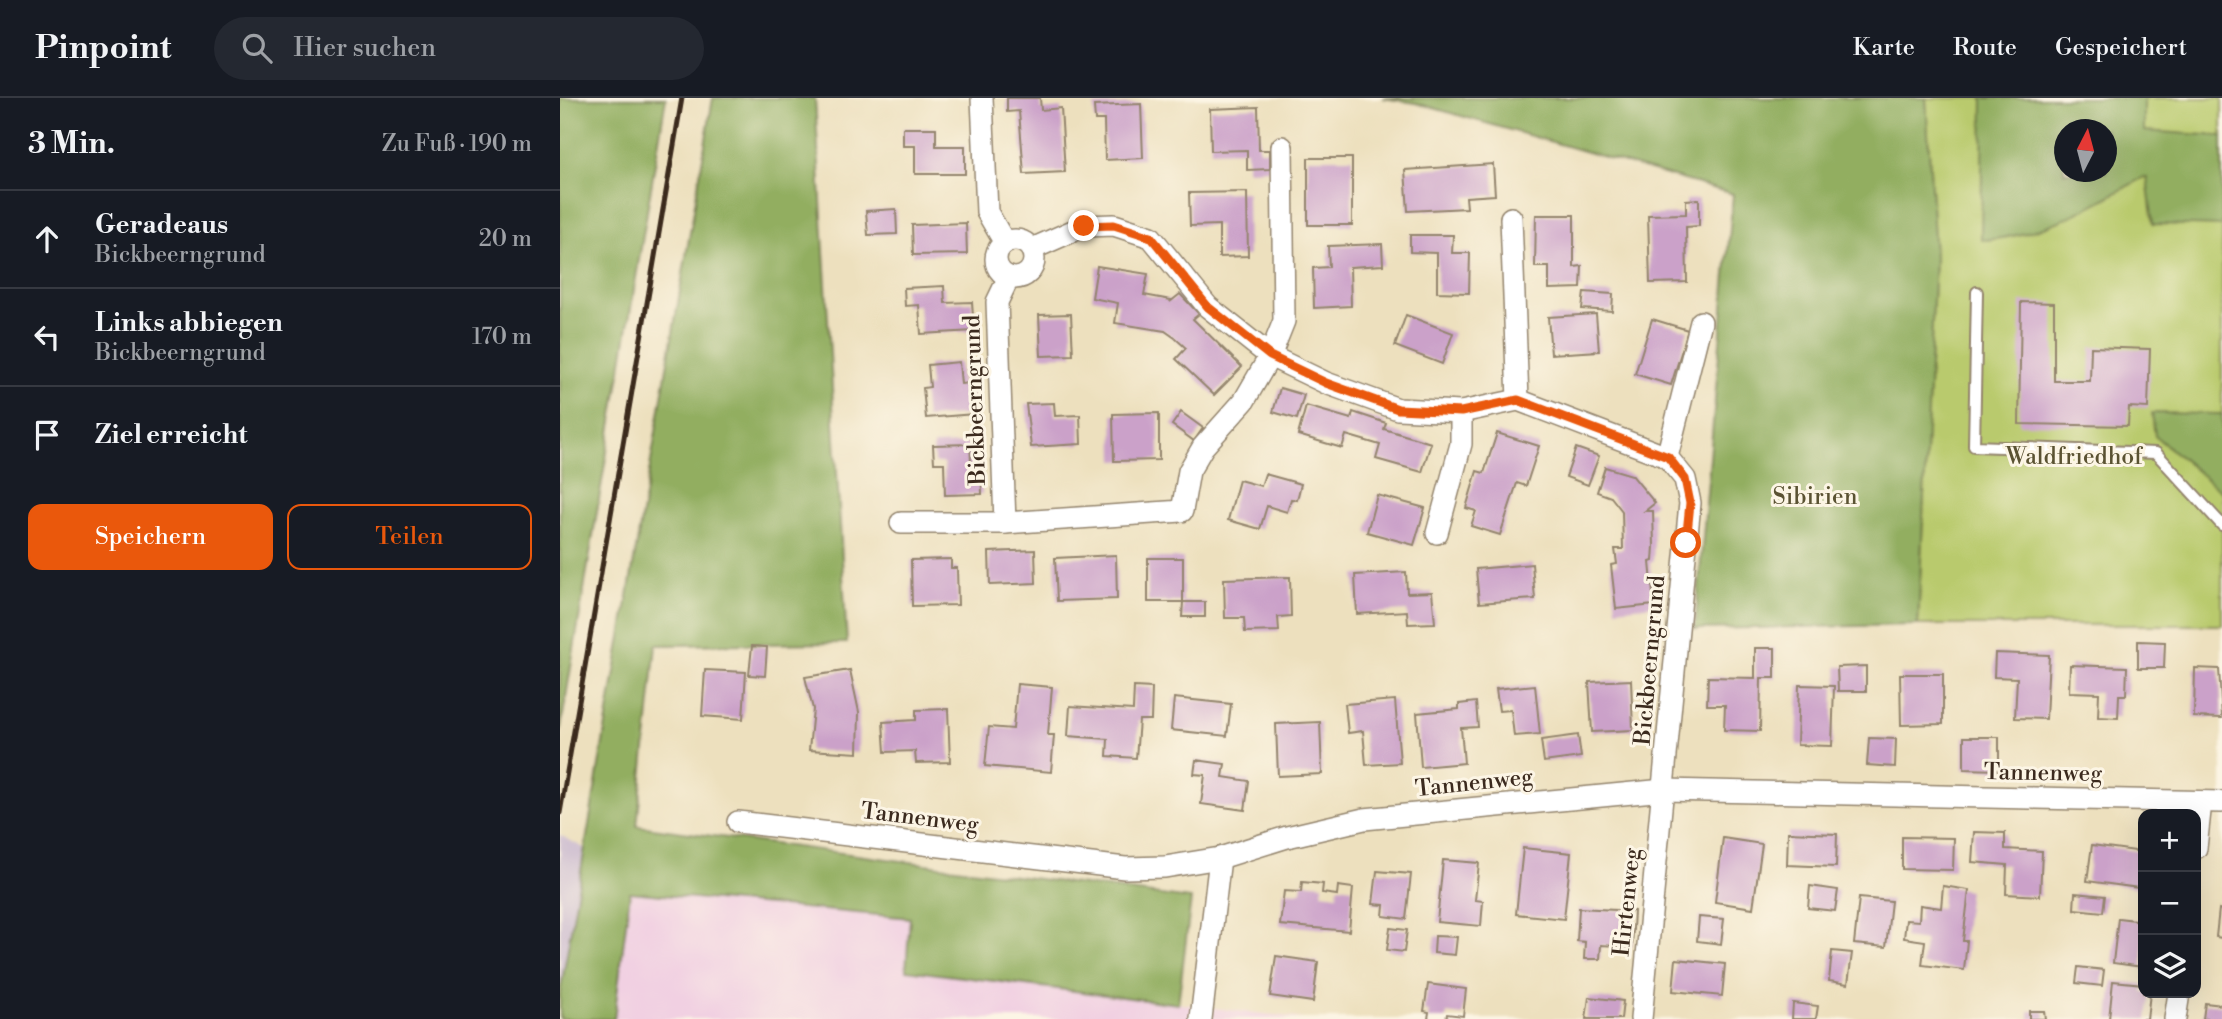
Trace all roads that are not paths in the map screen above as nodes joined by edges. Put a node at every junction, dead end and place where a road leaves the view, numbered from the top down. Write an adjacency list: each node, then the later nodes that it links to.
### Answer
1 (982, 98): 4 (street)
2 (1282, 147): 9 (street)
3 (1511, 218): 10 (street)
4 (1005, 243): 5 (street); 6 (street)
5 (1032, 249): 6 (street); 9 (street)
6 (1009, 277): 14 (street, Bickbeerngrund)
7 (1977, 292): 15 (lane)
8 (1701, 322): 12 (street)
9 (1270, 356): 11 (street); 14 (street)
10 (1518, 400): 11 (street); 12 (street)
11 (1461, 412): 16 (street)
12 (1668, 457): 17 (street, Bickbeerngrund)
13 (901, 523): 14 (street)
14 (1005, 523)
15 (2222, 525)
16 (1437, 533)
17 (1664, 790): 18 (street, Tannenweg); 21 (street, Tannenweg); 24 (street, Hirtenweg)
18 (2212, 802): 20 (street)
19 (738, 822): 21 (street, Tannenweg)
20 (2201, 834)
21 (1220, 858): 23 (street)
22 (2178, 998): 25 (street)
23 (1201, 1019)
24 (1641, 1019)
25 (2175, 1019)

